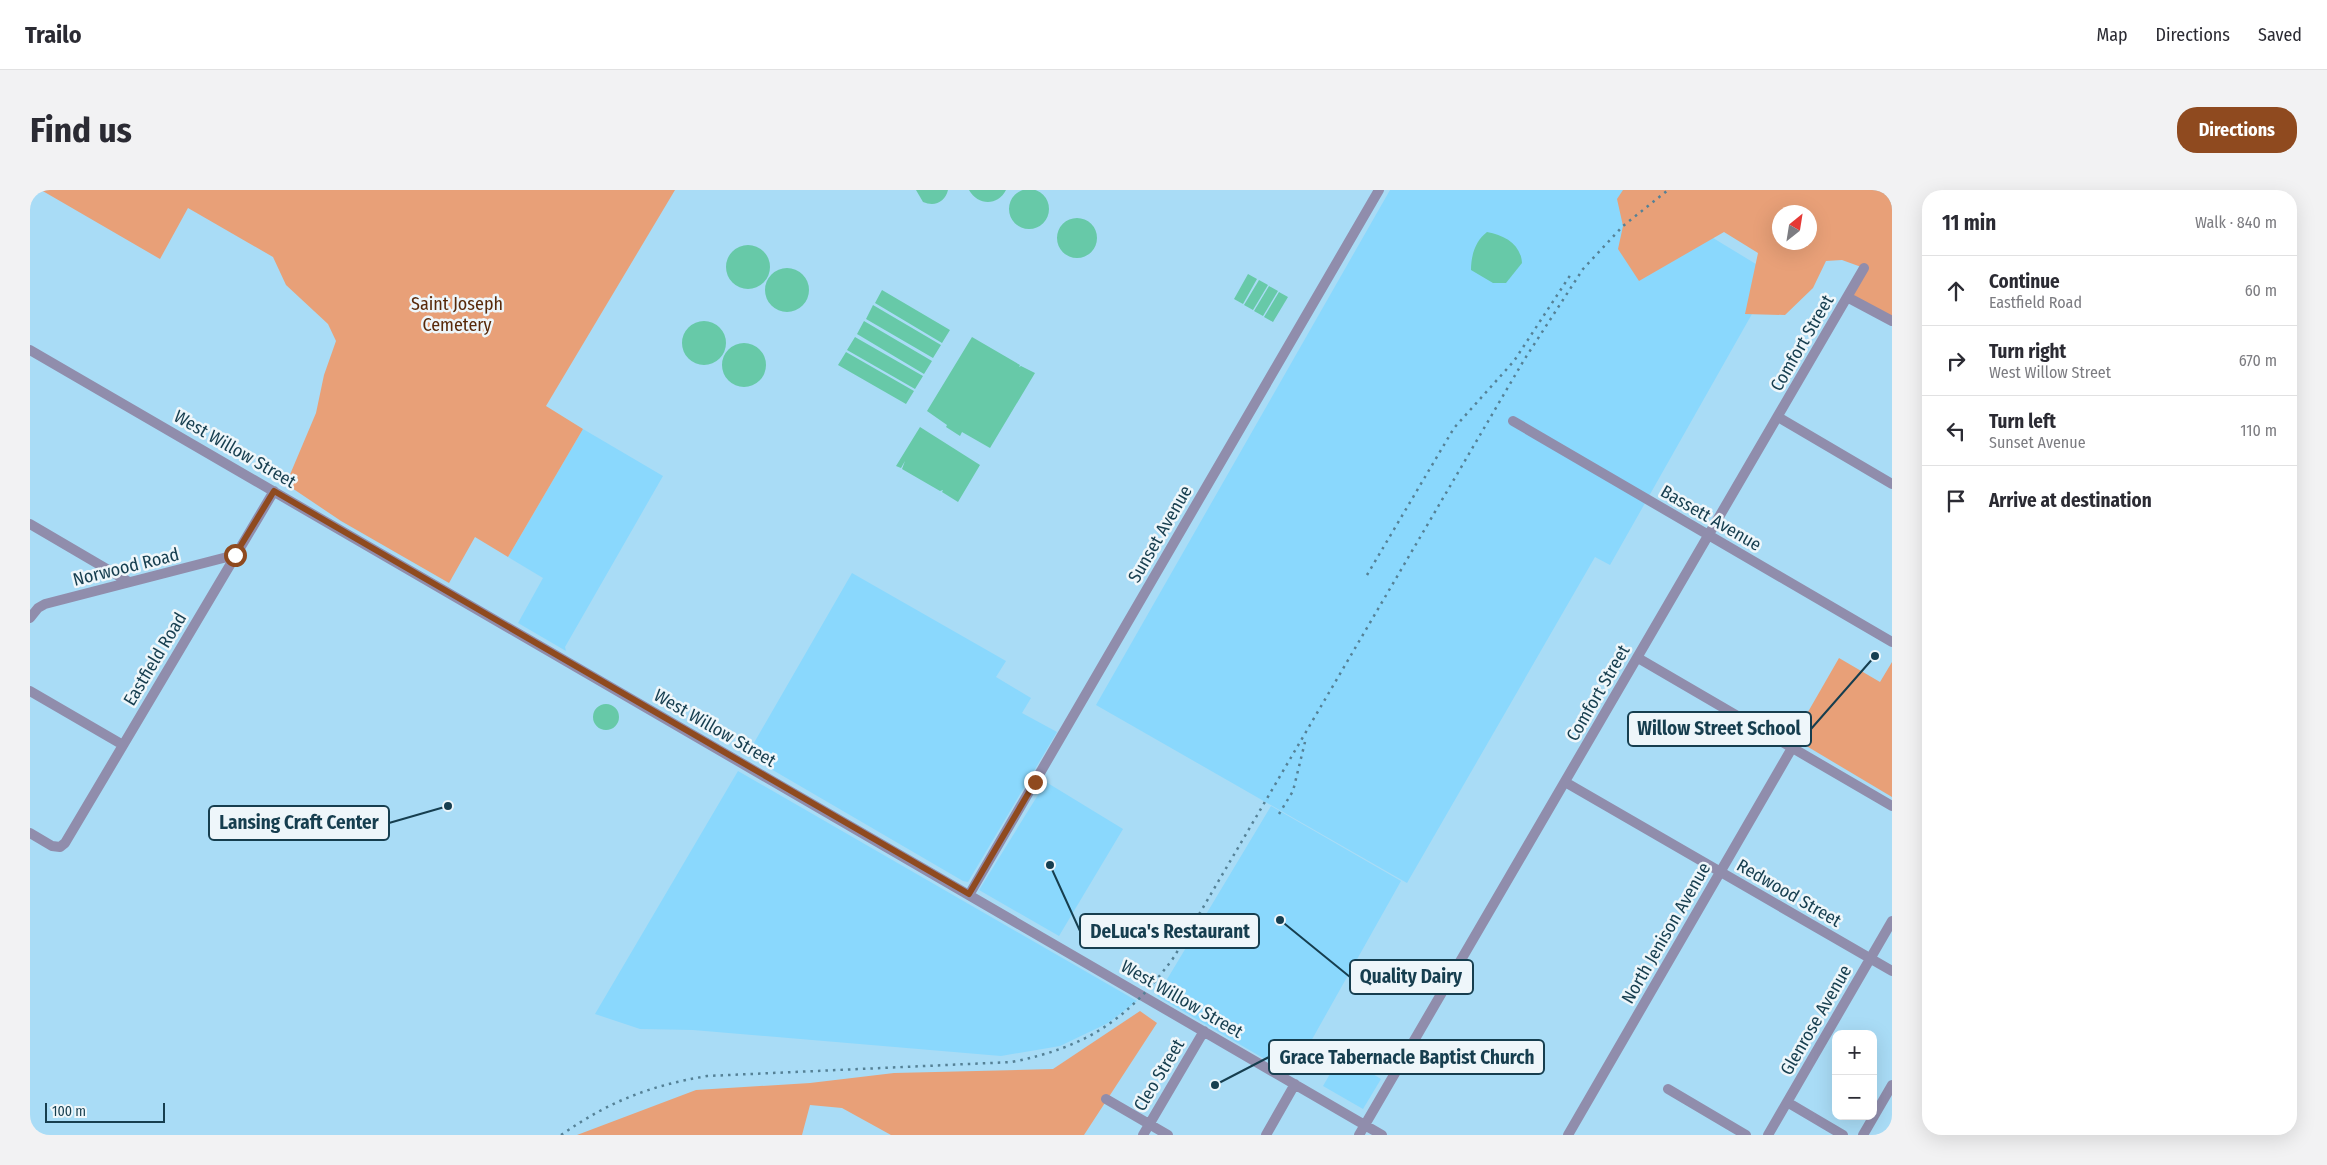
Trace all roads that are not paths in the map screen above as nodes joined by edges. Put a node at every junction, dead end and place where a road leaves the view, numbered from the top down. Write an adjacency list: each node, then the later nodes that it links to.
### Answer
1 (1379, 190): 24 (street, Sunset Avenue)
2 (1864, 268): 3 (street, Comfort Street)
3 (1847, 297): 4 (street); 6 (street, Comfort Street)
4 (1892, 322)
5 (30, 350): 9 (street, West Willow Street)
6 (1778, 417): 8 (street); 11 (street, Comfort Street)
7 (1514, 421): 11 (street, Bassett Avenue)
8 (1892, 484)
9 (274, 491): 12 (street, Eastfield Road); 24 (street, West Willow Street)
10 (30, 524): 13 (street)
11 (1709, 536): 15 (street, Bassett Avenue); 16 (street, Comfort Street)
12 (235, 555): 13 (street, Norwood Road); 18 (street, Eastfield Road)
13 (129, 582): 14 (street, Norwood Road)
14 (30, 618)
15 (1892, 642)
16 (1638, 658): 19 (street); 20 (street, Comfort Street)
17 (30, 691): 18 (street)
18 (123, 745): 22 (street, Eastfield Road)
19 (1792, 748): 21 (street); 23 (street, North Jenison Avenue)
20 (1565, 782): 23 (street, Redwood Street); 35 (street, Comfort Street)
21 (1892, 806)
22 (30, 833)
23 (1720, 872): 26 (street, Redwood Street); 41 (street, North Jenison Avenue)
24 (969, 894): 28 (street, West Willow Street)
25 (1892, 921): 26 (street, Glenrose Avenue)
26 (1870, 959): 27 (street, Redwood Street); 33 (street, Glenrose Avenue)
27 (1892, 971)
28 (1204, 1031): 29 (street, West Willow Street); 34 (street, Cleo Street)
29 (1296, 1084): 35 (street, West Willow Street); 38 (street)
30 (1892, 1085): 45 (street)
31 (1668, 1089): 42 (street)
32 (1106, 1098): 34 (street)
33 (1787, 1102): 43 (street, Glenrose Avenue); 44 (street)
34 (1149, 1124): 36 (street, Cleo Street); 37 (street)
35 (1365, 1125): 39 (street, Comfort Street); 40 (street, West Willow Street)
36 (1142, 1135)
37 (1168, 1135)
38 (1266, 1135)
39 (1359, 1135)
40 (1382, 1135)
41 (1568, 1135)
42 (1746, 1135)
43 (1768, 1135)
44 (1843, 1135)
45 (1863, 1135)

